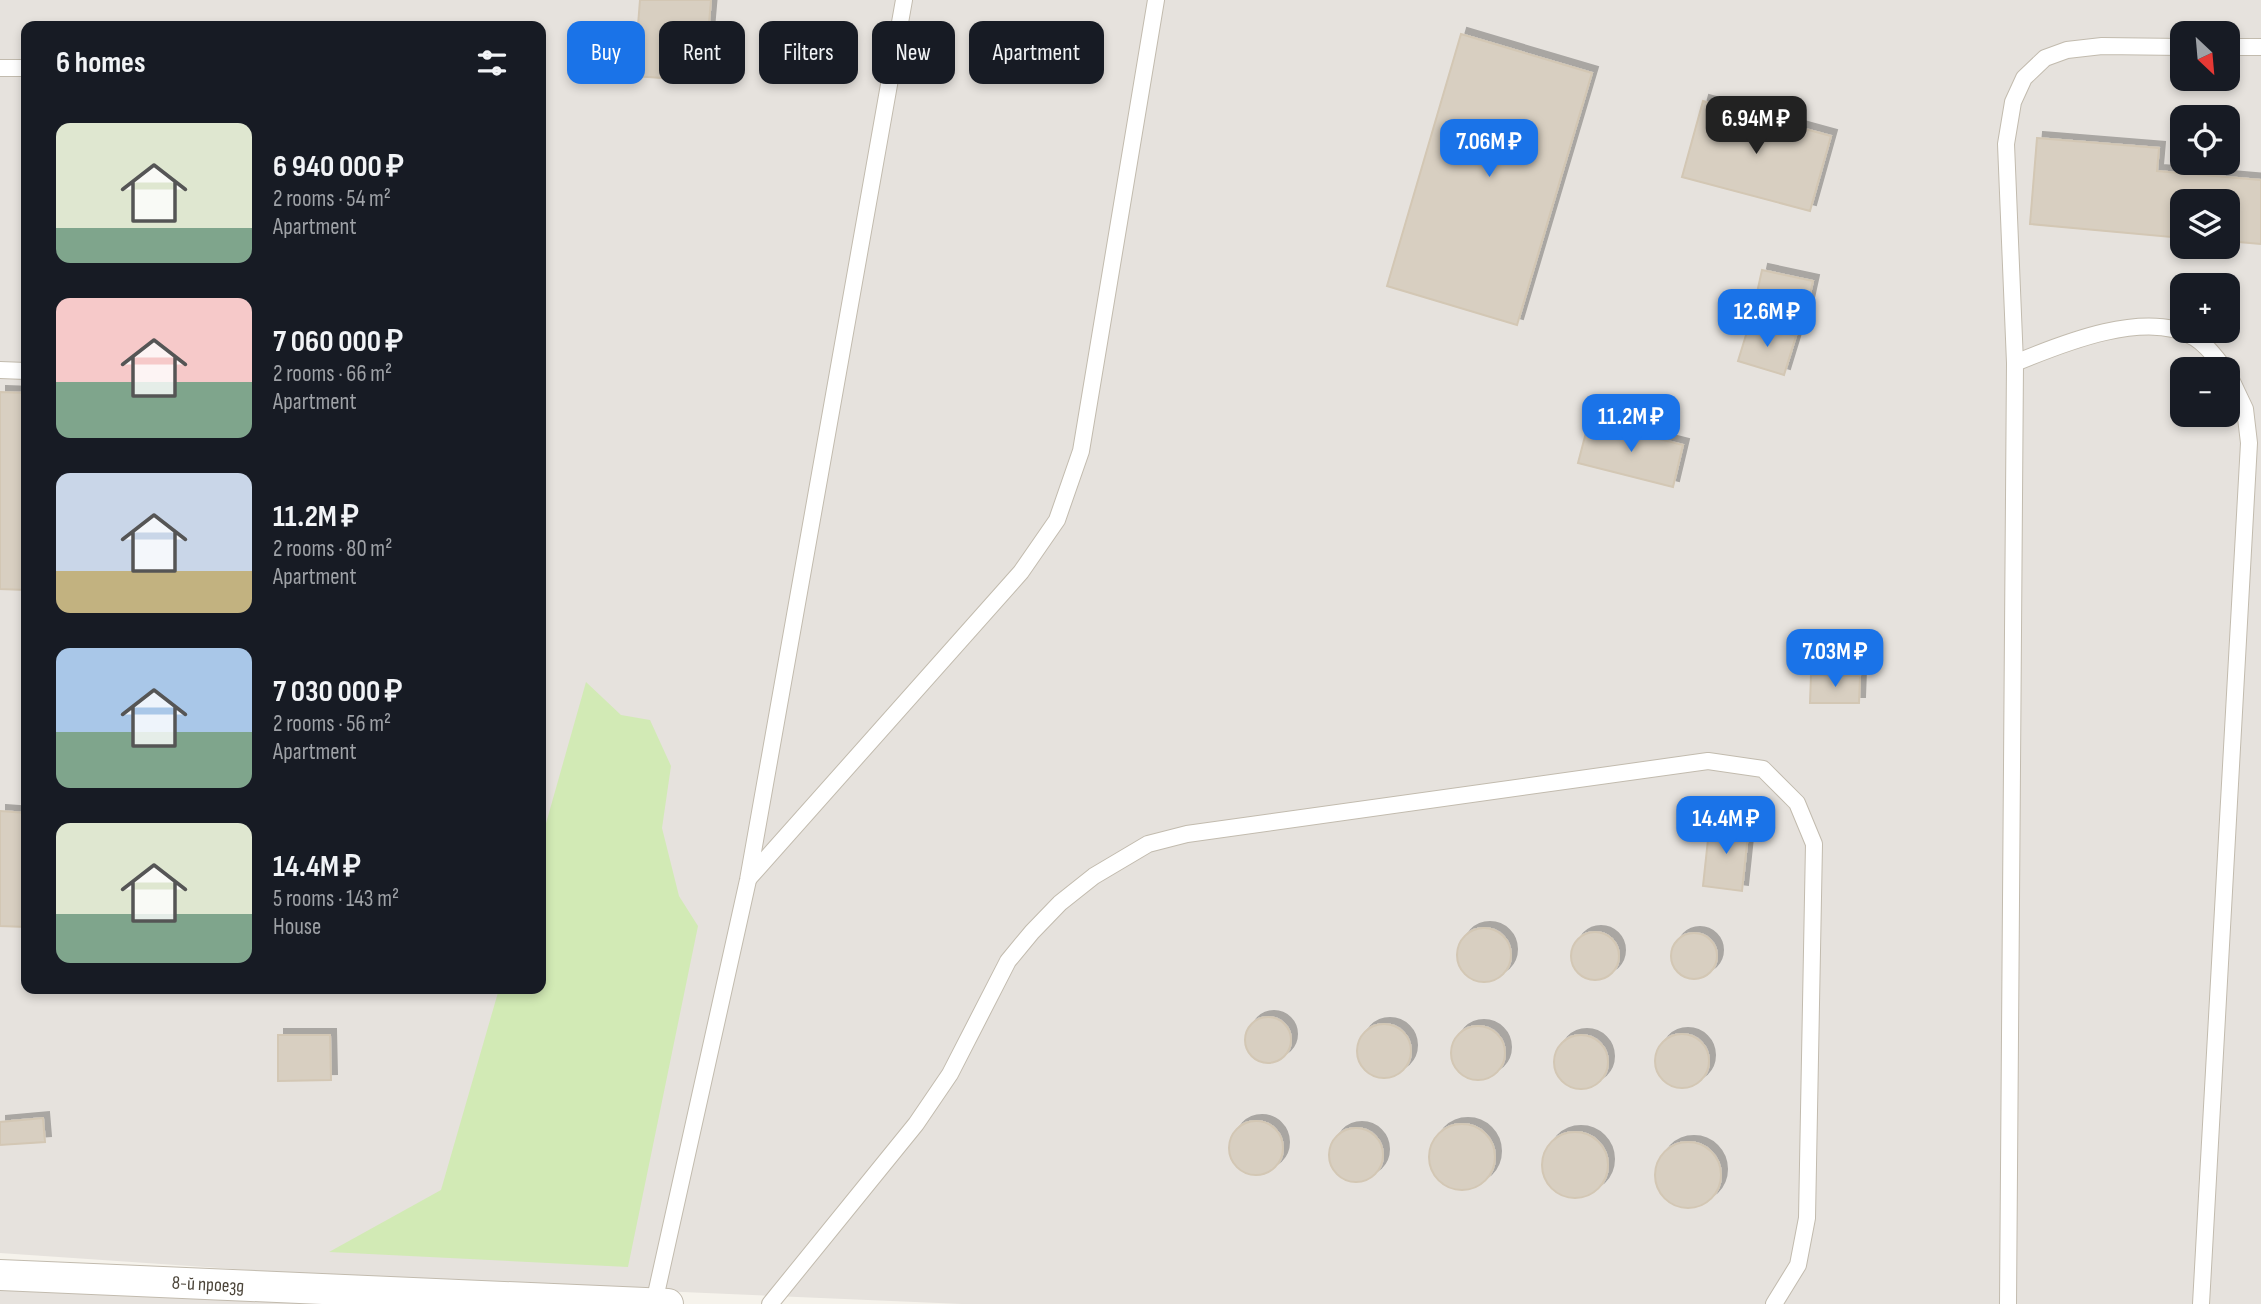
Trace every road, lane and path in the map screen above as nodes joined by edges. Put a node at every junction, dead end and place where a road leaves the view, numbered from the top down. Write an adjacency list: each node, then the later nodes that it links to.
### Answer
1 (904, 0): 13 (lane)
2 (1156, 0): 13 (lane)
3 (2170, 47): 9 (lane)
4 (2240, 47): 5 (lane)
5 (2261, 47)
6 (0, 68): 7 (lane)
7 (21, 68)
8 (2216, 357): 9 (lane)
9 (2015, 363): 20 (lane)
10 (0, 370): 11 (lane)
11 (21, 371)
12 (2240, 399): 21 (lane)
13 (748, 880): 16 (lane)
14 (0, 1275): 15 (street, 8-й проезд)
15 (597, 1303): 16 (street, 8-й проезд)
16 (654, 1303): 17 (street, 8-й проезд)
17 (668, 1304)
18 (770, 1304): 19 (lane)
19 (1773, 1304)
20 (2008, 1304)
21 (2201, 1304)

